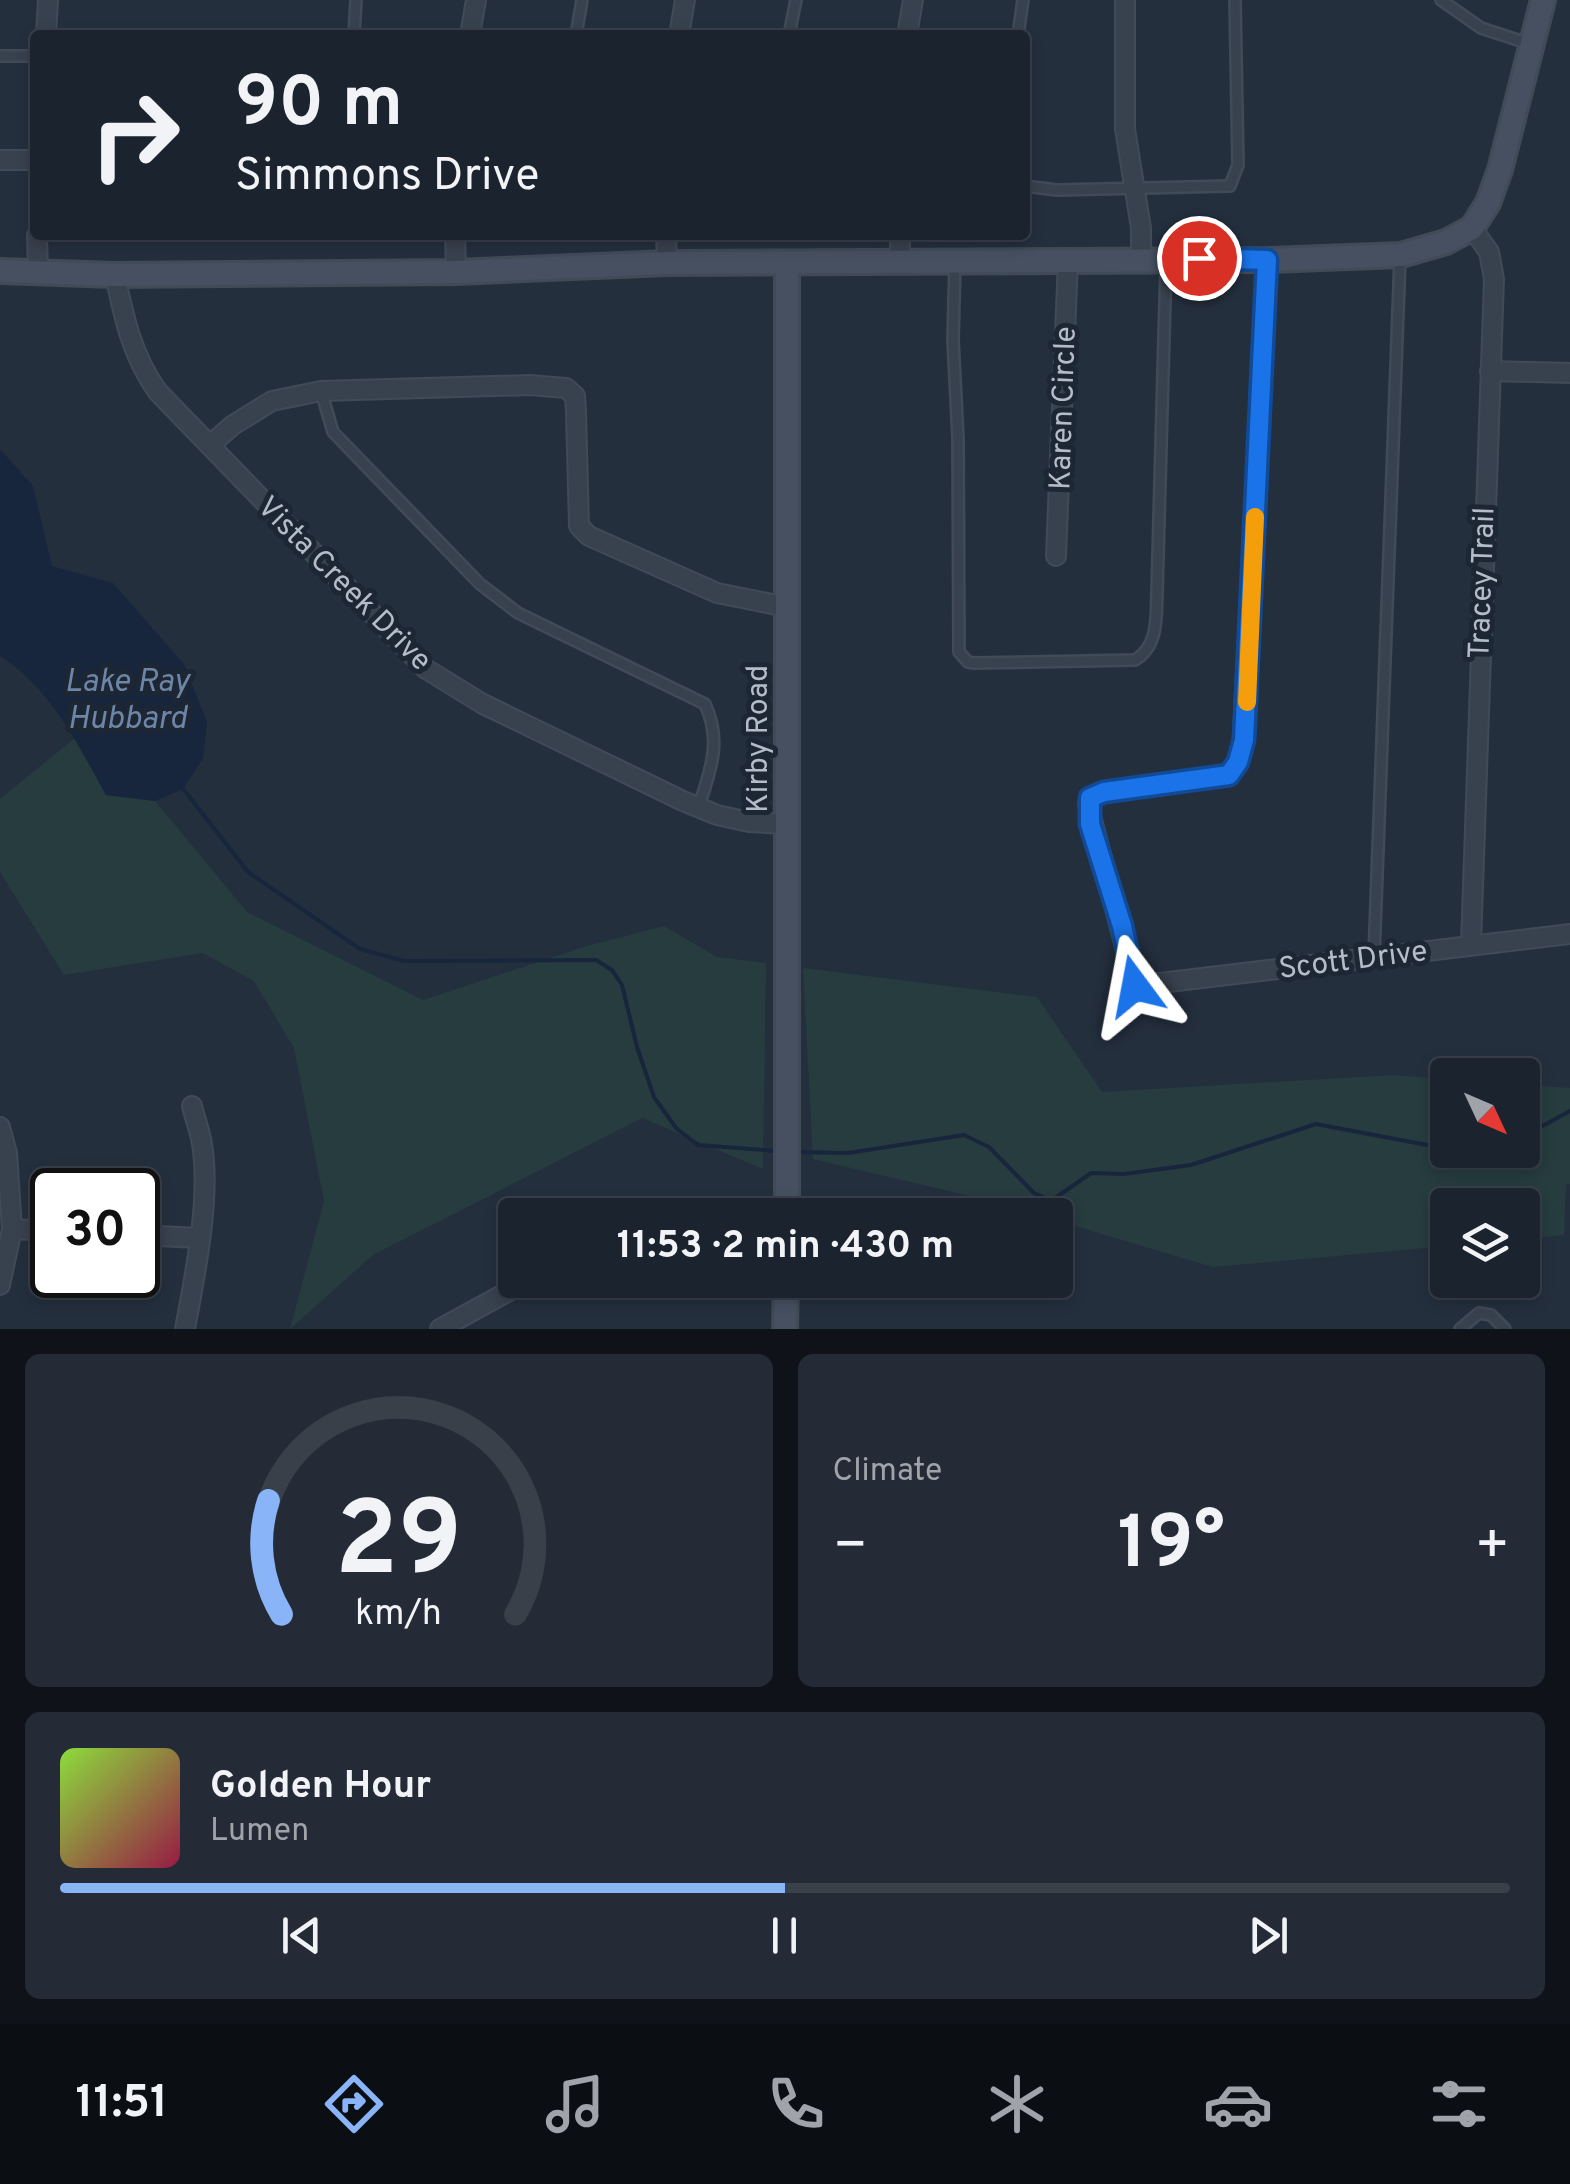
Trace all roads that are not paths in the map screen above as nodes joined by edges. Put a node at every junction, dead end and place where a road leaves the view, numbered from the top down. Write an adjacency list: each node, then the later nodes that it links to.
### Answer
1 (48, 0): 14 (street)
2 (356, 0): 15 (lane)
3 (476, 0): 16 (street)
4 (582, 0): 17 (lane)
5 (685, 0): 18 (street)
6 (796, 0): 19 (lane)
7 (914, 0): 20 (street)
8 (1022, 0): 21 (lane)
9 (1125, 0): 28 (street)
10 (1235, 0): 28 (lane)
11 (1441, 0): 13 (lane)
12 (1543, 0): 22 (street)
13 (1455, 5): 22 (lane)
14 (46, 30)
15 (354, 30)
16 (471, 30)
17 (577, 30)
18 (680, 30)
19 (791, 30)
20 (909, 30)
21 (1019, 30)
22 (1530, 44): 29 (street)
23 (0, 56): 24 (lane)
24 (30, 56)
25 (0, 160): 26 (street)
26 (30, 160)
27 (1030, 187): 28 (lane)
28 (1135, 190): 36 (street)
29 (1472, 228): 34 (street); 47 (street, Tracey Trail)
30 (36, 240): 44 (street)
31 (455, 240): 45 (street)
32 (666, 240): 41 (street)
33 (900, 240): 37 (street)
34 (1400, 255): 40 (street); 57 (lane)
35 (1166, 258): 36 (street); 38 (lane); 40 (street)
36 (1141, 259): 39 (street)
37 (900, 260): 38 (street); 42 (street)
38 (955, 260): 39 (street)
39 (1068, 260): 51 (street, Karen Circle)
40 (1267, 260): 57 (street, Scott Drive)
41 (667, 262): 42 (street); 45 (street)
42 (787, 264): 52 (street, Kirby Road)
43 (0, 271): 44 (street)
44 (38, 272): 46 (street)
45 (456, 272): 46 (street)
46 (115, 274): 50 (street, Vista Creek Drive)
47 (1490, 371): 48 (street); 56 (street, Tracey Trail)
48 (1570, 373)
49 (322, 391): 50 (street); 52 (street); 53 (lane)
50 (210, 445): 53 (street, Vista Creek Drive)
51 (1056, 556)
52 (786, 607): 54 (street, Kirby Road)
53 (698, 807): 54 (street, Vista Creek Drive)
54 (787, 824): 60 (street, Kirby Road)
55 (1570, 934): 56 (street, Scott Drive)
56 (1470, 944): 57 (street, Scott Drive)
57 (1374, 956)
58 (192, 1106): 64 (street)
59 (0, 1127): 61 (street)
60 (788, 1198)
61 (12, 1228): 62 (street); 65 (street)
62 (30, 1229)
63 (160, 1236): 64 (street)
64 (198, 1238): 68 (street)
65 (1, 1275)
66 (498, 1294): 69 (street)
67 (786, 1298): 70 (street)
68 (185, 1329)
69 (440, 1329)
70 (785, 1329)
71 (1460, 1329): 72 (lane)
72 (1505, 1329)

